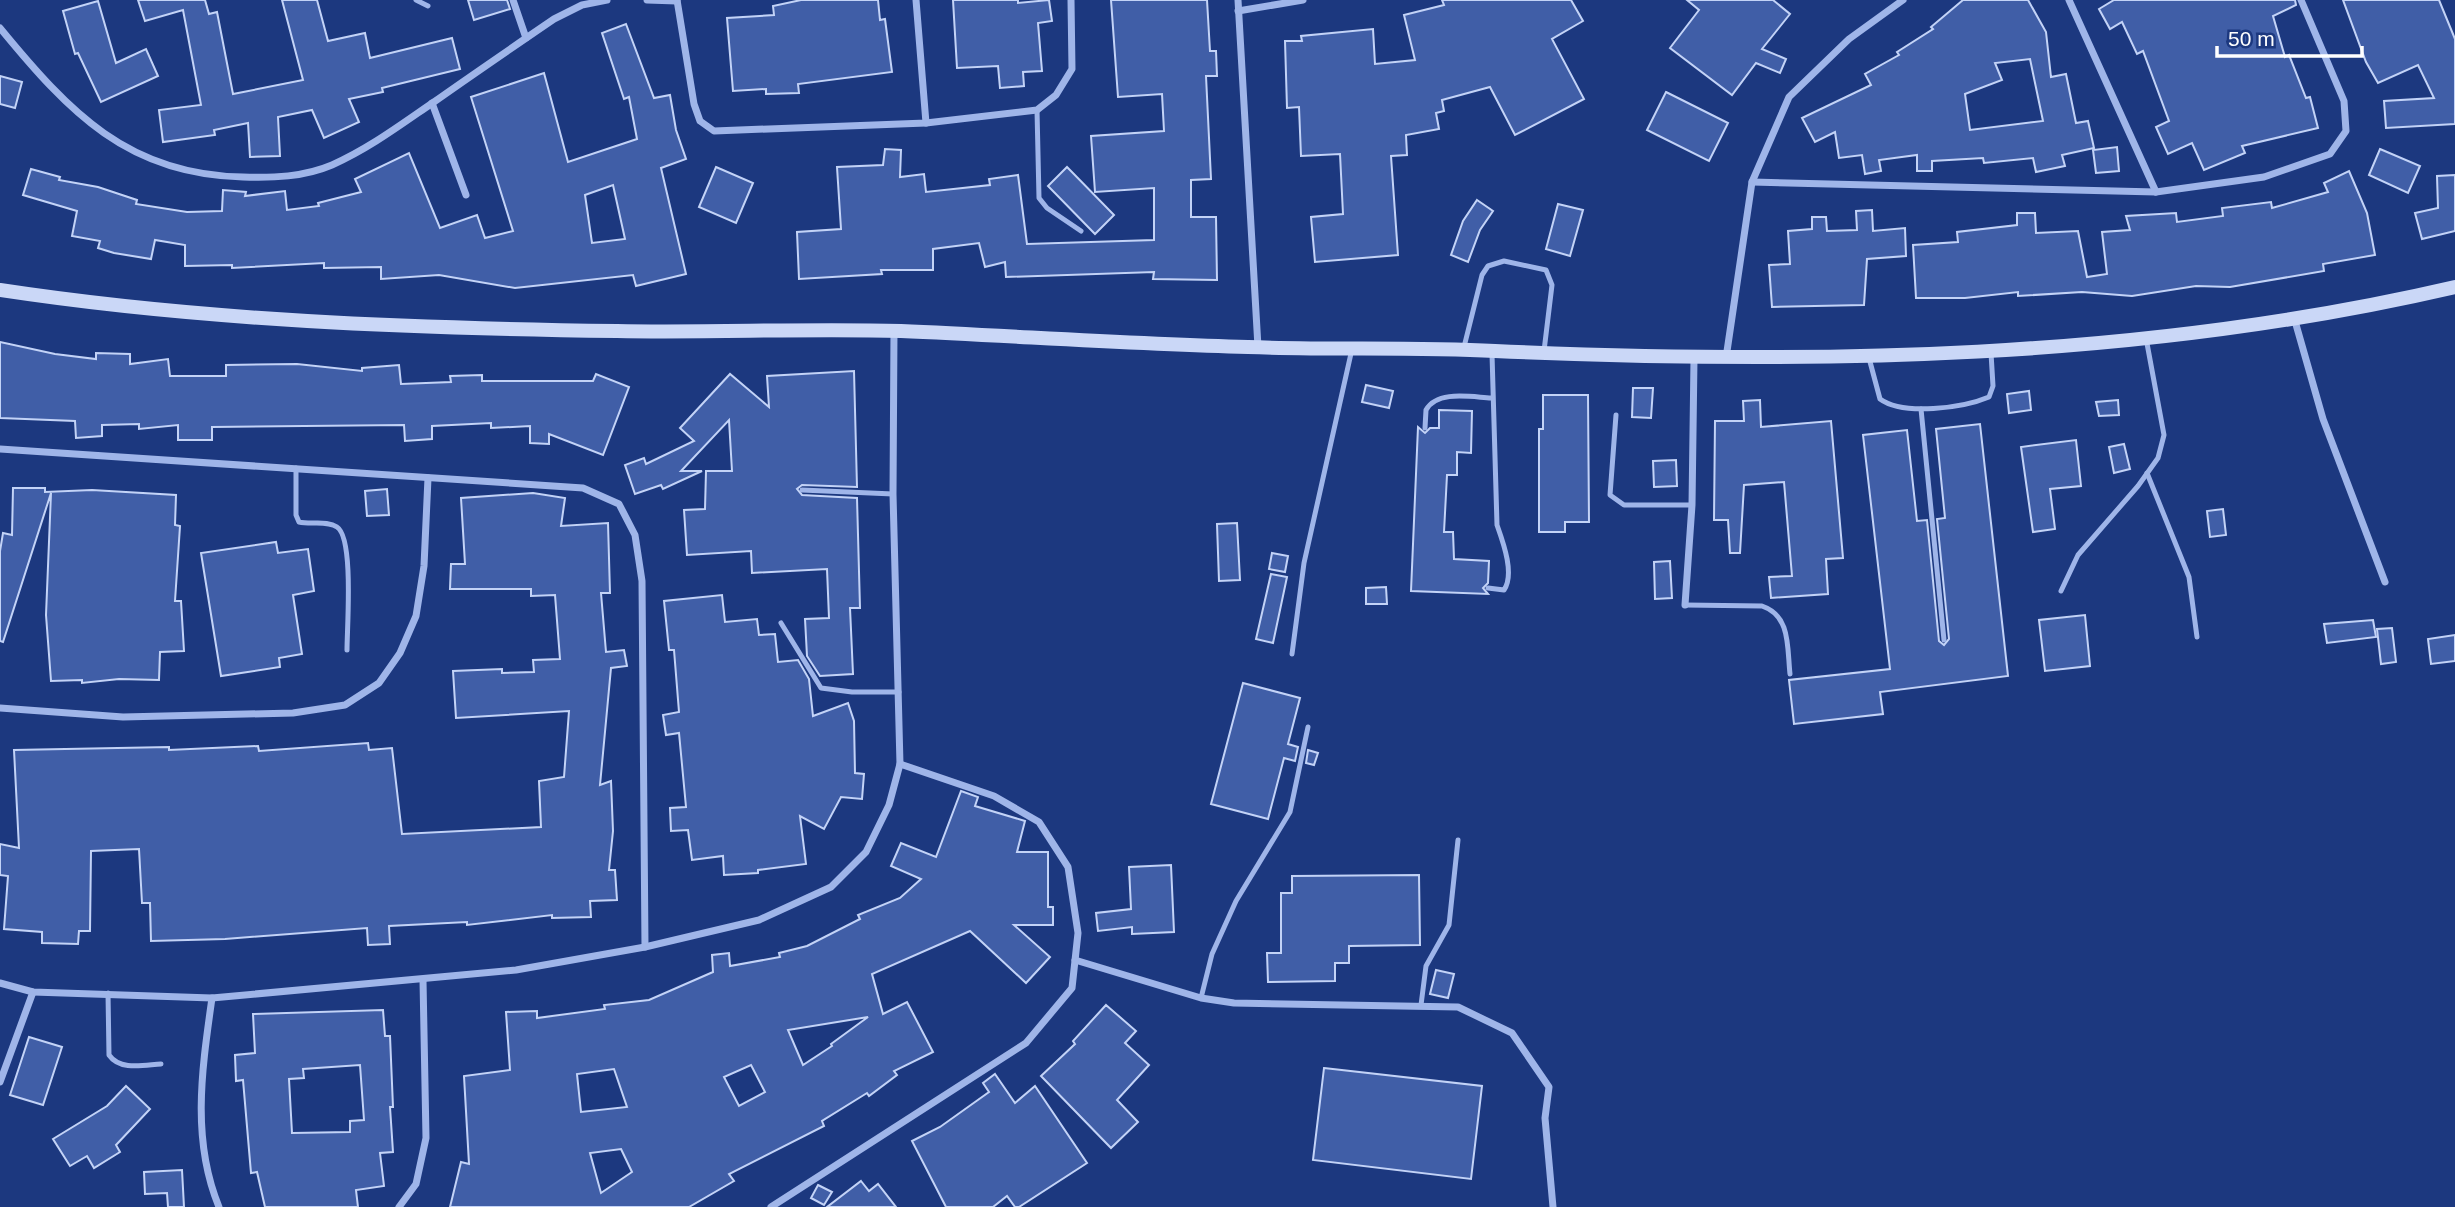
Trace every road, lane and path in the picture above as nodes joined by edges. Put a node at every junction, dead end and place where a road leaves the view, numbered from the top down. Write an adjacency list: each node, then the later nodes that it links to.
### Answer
1 (416, 0): 13 (lane)
2 (513, 0): 16 (street)
3 (607, 0): 16 (street)
4 (646, 0): 12 (street)
5 (916, 0): 19 (street)
6 (1071, 0): 18 (street)
7 (1238, 0): 14 (street)
8 (1303, 0): 14 (street)
9 (1903, 0): 20 (street)
10 (2069, 0): 21 (street)
11 (2301, 0): 21 (street)
12 (677, 1): 19 (street)
13 (428, 6)
14 (1238, 11): 29 (street)
15 (0, 28): 17 (street)
16 (526, 38): 17 (street)
17 (432, 103): 22 (street)
18 (1037, 110): 19 (street); 23 (lane)
19 (926, 123)
20 (1752, 182): 21 (street); 37 (street)
21 (2156, 192)
22 (466, 195)
23 (1081, 231)
24 (2455, 287): 26 (main road)
25 (0, 290): 27 (main road)
26 (2295, 321): 28 (main road); 49 (street)
27 (894, 331): 29 (main road); 47 (street)
28 (2146, 338): 32 (main road); 44 (lane)
29 (1258, 348): 30 (main road)
30 (1352, 349): 31 (main road); 57 (lane)
31 (1463, 350): 33 (main road); 34 (lane)
32 (1990, 350): 35 (main road); 39 (lane)
33 (1492, 351): 34 (main road); 38 (lane)
34 (1544, 354): 36 (main road)
35 (1868, 358): 37 (main road); 39 (lane)
36 (1693, 359): 37 (main road); 48 (street)
37 (1726, 359)
38 (1491, 398): 41 (lane); 50 (lane)
39 (1921, 409): 55 (lane)
40 (1616, 415): 48 (lane)
41 (1425, 428)
42 (0, 449): 43 (street)
43 (296, 468): 45 (street); 56 (lane)
44 (2147, 473): 51 (lane); 54 (lane)
45 (428, 478): 60 (street); 64 (street)
46 (802, 490): 47 (lane)
47 (893, 494): 59 (street)
48 (1692, 505): 52 (street)
49 (2385, 582)
50 (1488, 588)
51 (2061, 591)
52 (1685, 605): 58 (lane)
53 (781, 623): 59 (lane)
54 (2197, 637)
55 (1944, 640)
56 (347, 650)
57 (1292, 654)
58 (1790, 674)
59 (899, 692): 62 (street)
60 (0, 708)
61 (1308, 727): 71 (lane)
62 (900, 764): 64 (street); 65 (street)
63 (1458, 840): 72 (lane)
64 (645, 947): 66 (street)
65 (1075, 960): 71 (street); 77 (street)
66 (423, 980): 70 (street); 75 (street)
67 (0, 983): 68 (street)
68 (33, 992): 69 (street); 74 (street)
69 (108, 993): 70 (street); 73 (lane)
70 (212, 998): 76 (street)
71 (1201, 998): 72 (street)
72 (1422, 1005): 78 (street)
73 (161, 1064)
74 (0, 1082)
75 (400, 1206)
76 (219, 1207)
77 (771, 1207)
78 (1553, 1207)

